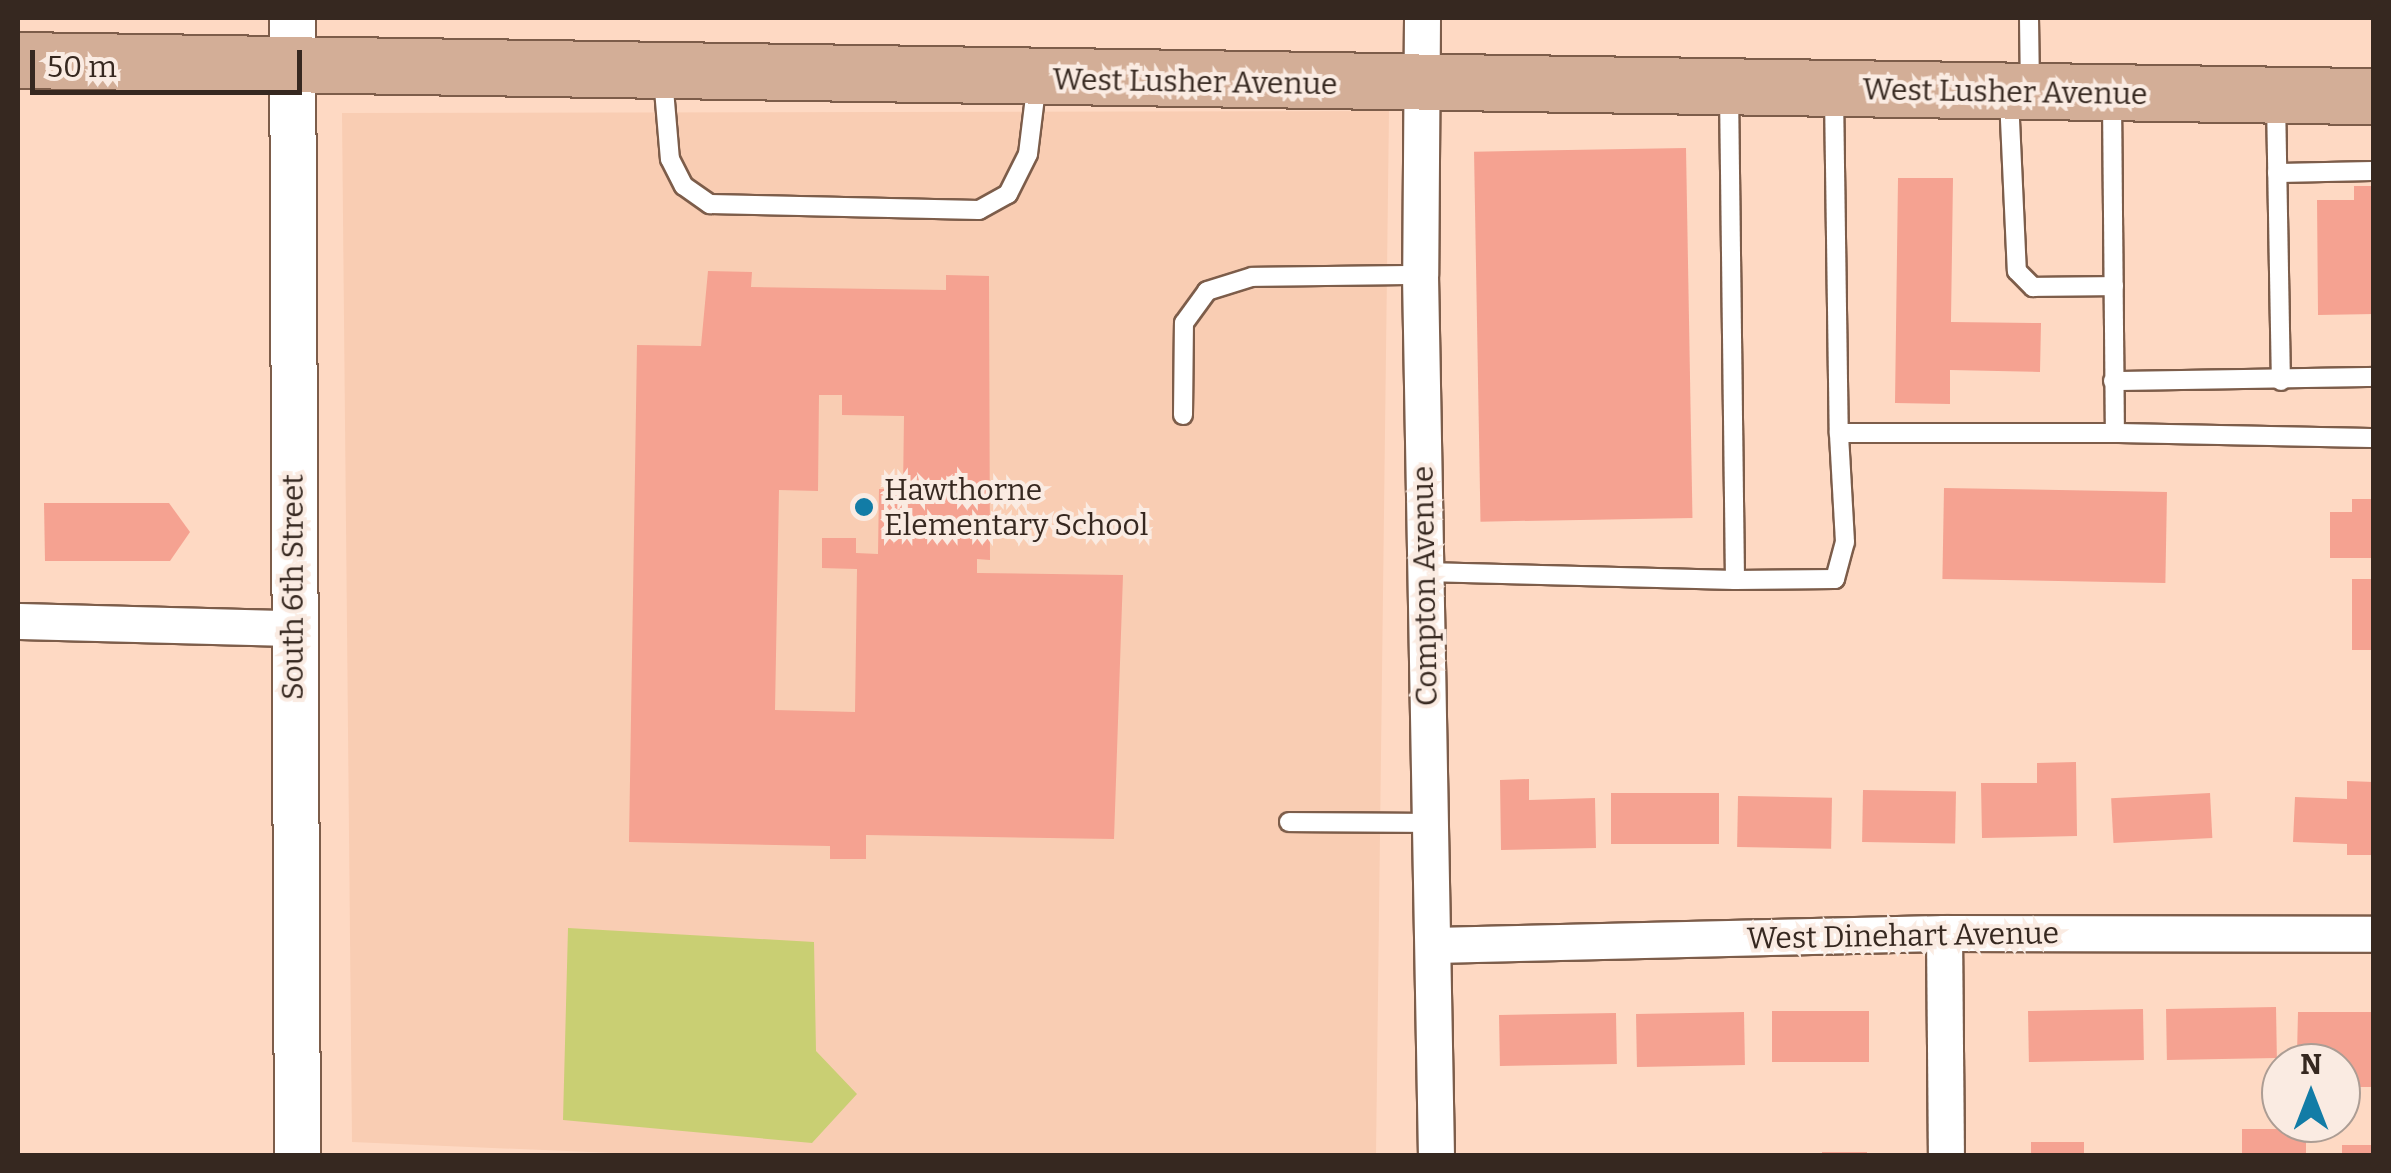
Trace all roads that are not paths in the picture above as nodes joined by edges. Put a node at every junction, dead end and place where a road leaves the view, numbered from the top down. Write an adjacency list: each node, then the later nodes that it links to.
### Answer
1 (1422, 18): 7 (street, Compton Avenue)
2 (2029, 18): 10 (lane)
3 (292, 42): 4 (main road, West Lusher Avenue); 5 (main road, West Lusher Avenue); 28 (street, South 6th Street)
4 (18, 60)
5 (662, 72): 6 (main road, West Lusher Avenue); 6 (lane)
6 (1038, 79): 7 (main road, West Lusher Avenue)
7 (1420, 86): 8 (main road, West Lusher Avenue); 16 (street, Compton Avenue)
8 (1729, 89): 9 (main road, West Lusher Avenue); 26 (lane)
9 (1834, 90): 10 (main road, West Lusher Avenue); 22 (lane)
10 (2019, 92): 11 (main road, West Lusher Avenue); 17 (lane)
11 (2112, 93): 12 (main road, West Lusher Avenue); 17 (lane)
12 (2276, 94): 13 (main road, West Lusher Avenue); 15 (lane)
13 (2374, 96)
14 (2374, 171): 15 (lane)
15 (2277, 173): 20 (lane)
16 (1420, 275): 21 (lane); 25 (street, Compton Avenue)
17 (2114, 286): 19 (lane)
18 (2374, 377): 20 (lane)
19 (2113, 381): 20 (lane); 23 (lane)
20 (2282, 381)
21 (1183, 415)
22 (1839, 433): 23 (lane); 26 (lane)
23 (2115, 433): 24 (lane)
24 (2374, 438)
25 (1424, 572): 26 (lane); 30 (street, Compton Avenue)
26 (1734, 580)
27 (18, 621): 28 (street)
28 (292, 628): 34 (street, South 6th Street)
29 (1289, 822): 30 (lane)
30 (1428, 822): 33 (street, Compton Avenue)
31 (1944, 933): 32 (street, West Dinehart Avenue); 33 (street, West Dinehart Avenue); 36 (street)
32 (2374, 934)
33 (1434, 944): 35 (street, Compton Avenue)
34 (296, 1156)
35 (1436, 1156)
36 (1946, 1156)

